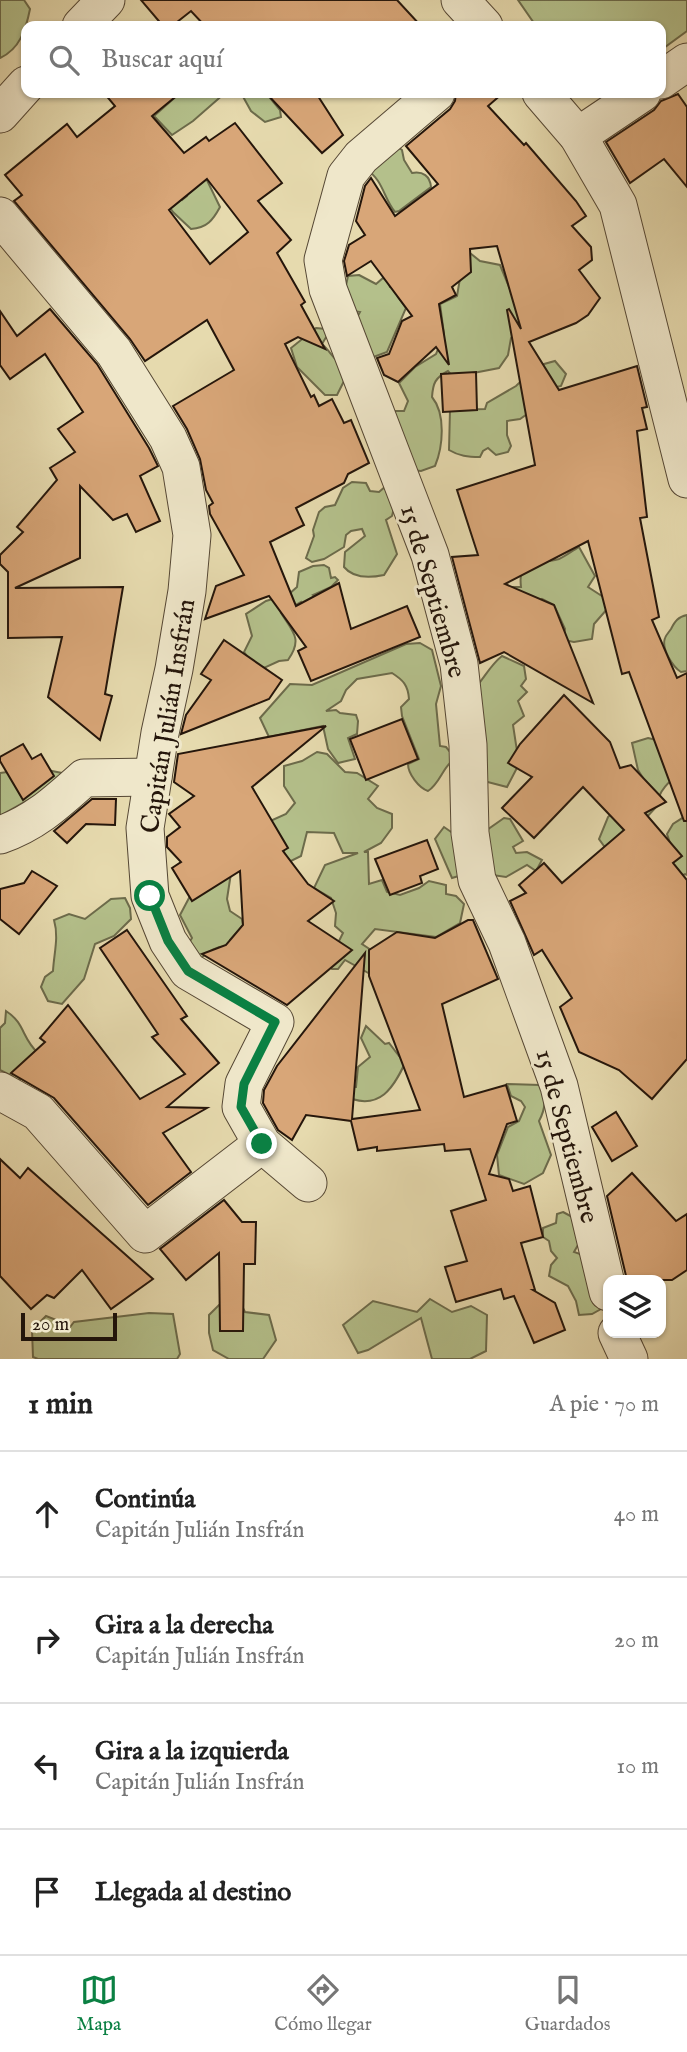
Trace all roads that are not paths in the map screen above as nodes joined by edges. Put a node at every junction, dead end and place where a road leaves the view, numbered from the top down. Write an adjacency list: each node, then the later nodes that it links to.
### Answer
1 (106, 0): 3 (street)
2 (460, 0): 4 (street)
3 (86, 21)
4 (479, 21)
5 (687, 62): 6 (street)
6 (666, 77)
7 (21, 91): 11 (street)
8 (430, 98): 20 (street, 15 de Septiembre)
9 (545, 98): 12 (street)
10 (635, 98): 12 (street)
11 (0, 114)
12 (578, 136): 14 (street)
13 (0, 216): 15 (street, Capitán Julián Insfrán)
14 (687, 479)
15 (153, 777): 16 (street); 18 (street, Capitán Julián Insfrán)
16 (0, 835)
17 (0, 1091): 18 (street)
18 (262, 1144): 19 (street, Capitán Julián Insfrán)
19 (308, 1183)
20 (604, 1275)
21 (619, 1338): 22 (street)
22 (629, 1359)

